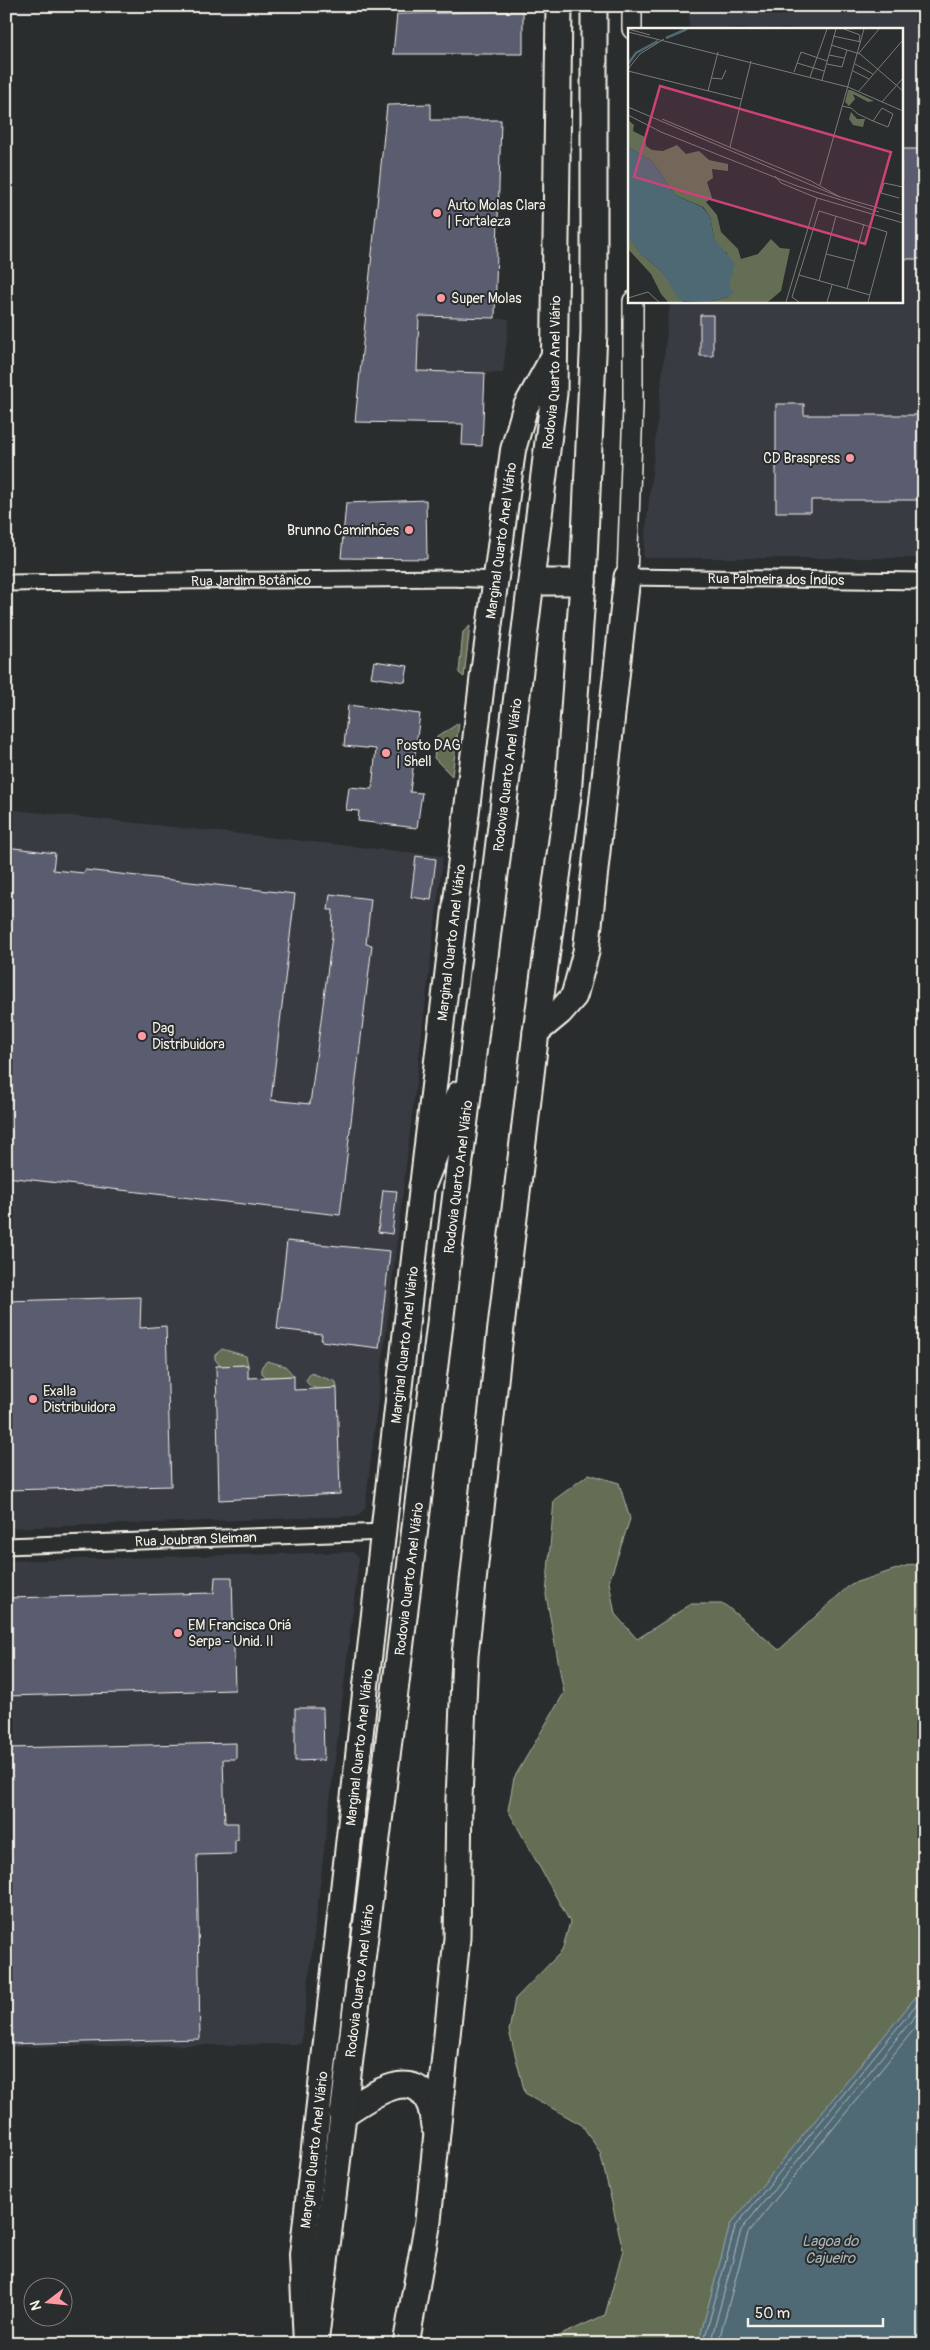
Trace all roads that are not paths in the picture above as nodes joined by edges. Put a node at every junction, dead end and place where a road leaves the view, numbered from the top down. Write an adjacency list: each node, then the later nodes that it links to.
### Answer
1 (559, 6): 6 (highway, Rodovia Quarto Anel Viário)
2 (594, 6): 11 (highway)
3 (632, 6): 4 (street)
4 (632, 28)
5 (633, 302): 7 (street)
6 (554, 357): 8 (main road, Marginal Quarto Anel Viário); 10 (highway, Rodovia Quarto Anel Viário)
7 (627, 577): 9 (street, Rua Palmeira dos Índios); 13 (highway)
8 (496, 580): 12 (street, Rua Jardim Botânico); 15 (main road, Marginal Quarto Anel Viário)
9 (924, 581)
10 (532, 582): 11 (highway); 14 (highway, Rodovia Quarto Anel Viário)
11 (583, 582): 13 (highway)
12 (6, 583)
13 (536, 1032): 19 (highway)
14 (475, 1049): 15 (highway); 18 (highway, Rodovia Quarto Anel Viário)
15 (422, 1187): 16 (main road, Marginal Quarto Anel Viário)
16 (385, 1532): 17 (street, Rua Joubran Sleiman); 20 (main road, Marginal Quarto Anel Viário)
17 (6, 1546)
18 (342, 2115): 19 (highway); 21 (highway, Rodovia Quarto Anel Viário)
19 (437, 2138): 22 (highway)
20 (306, 2344)
21 (315, 2344)
22 (406, 2344)

